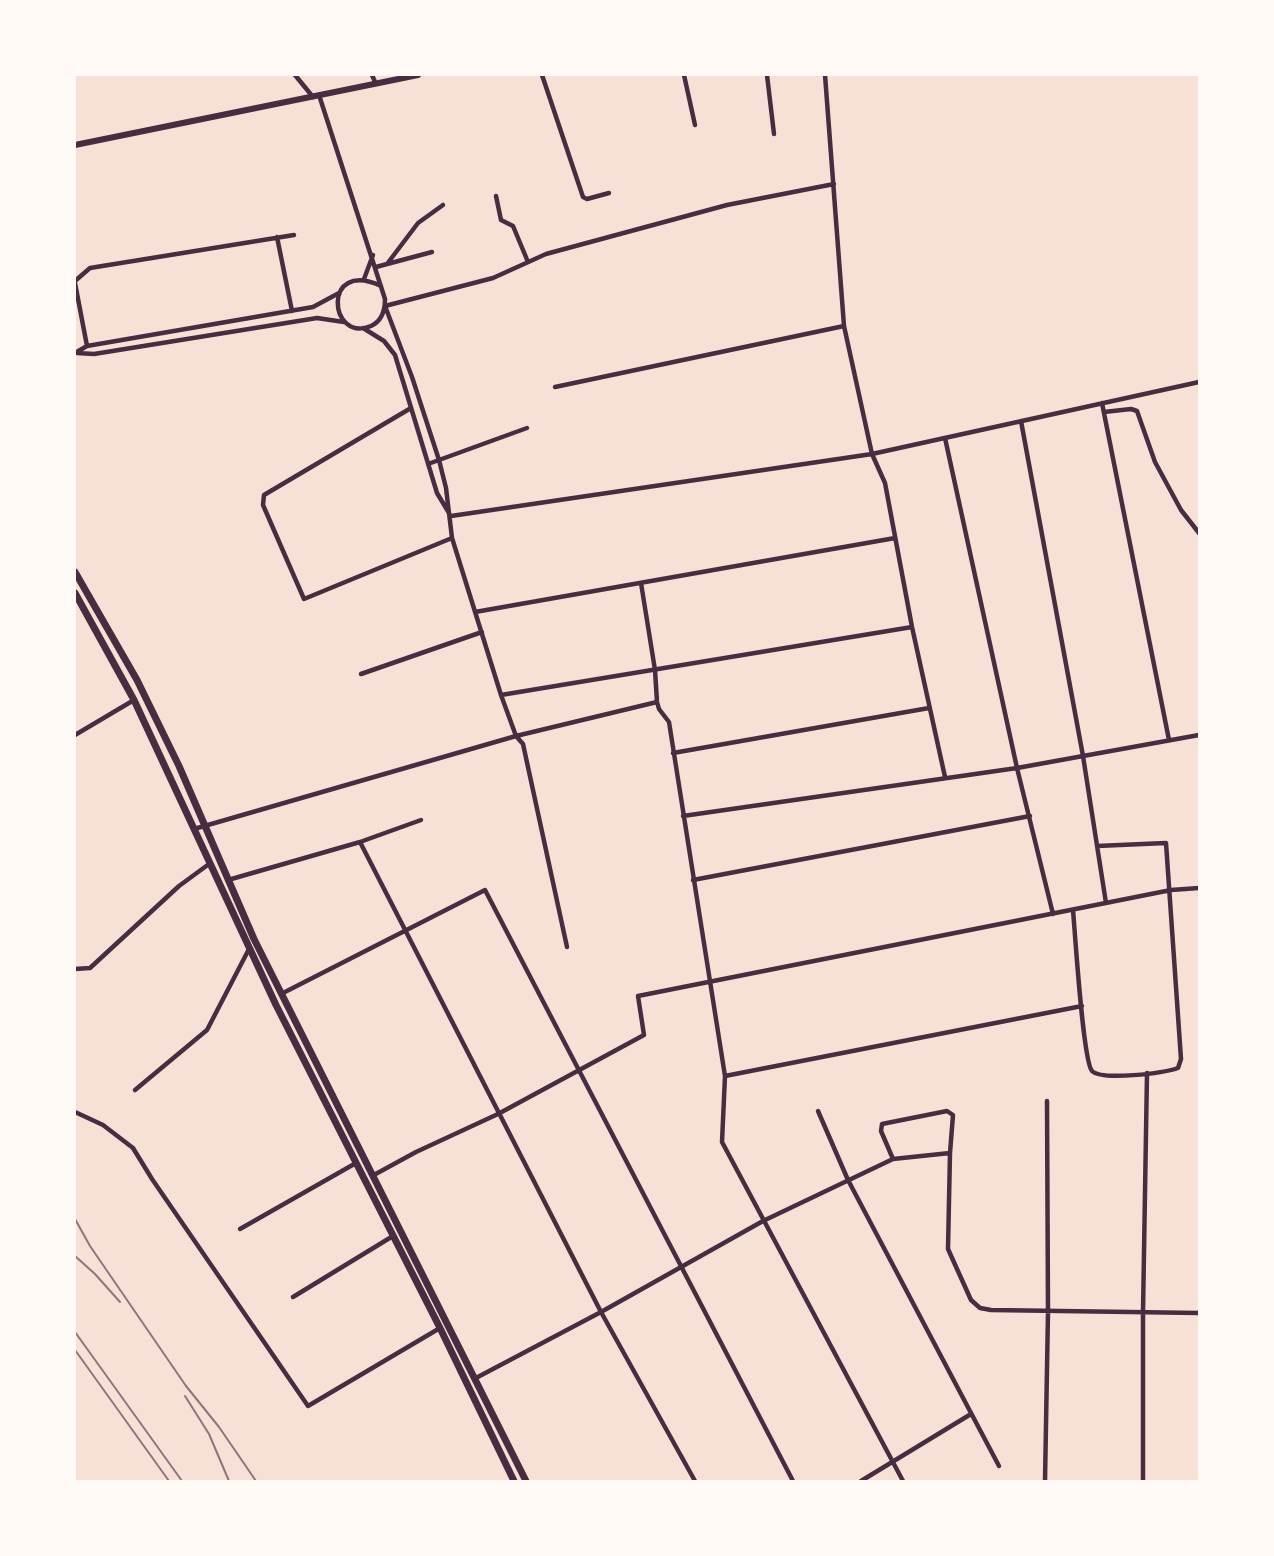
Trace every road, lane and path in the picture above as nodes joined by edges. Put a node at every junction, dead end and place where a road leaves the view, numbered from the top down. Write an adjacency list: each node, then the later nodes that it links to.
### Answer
1 (295, 75): 9 (street)
2 (372, 75): 8 (street)
3 (418, 75): 8 (main road)
4 (542, 75): 14 (street)
5 (684, 75): 10 (street)
6 (766, 75): 11 (street)
7 (825, 75): 13 (street)
8 (376, 84): 9 (main road)
9 (316, 96): 12 (main road); 20 (street)
10 (695, 125)
11 (774, 134)
12 (75, 145)
13 (834, 184): 21 (street); 31 (street)
14 (609, 193)
15 (496, 196): 21 (street)
16 (443, 205): 22 (street)
17 (294, 235): 18 (street)
18 (277, 237): 25 (street); 29 (street)
19 (432, 252): 22 (street)
20 (373, 255): 23 (street); 24 (street)
21 (528, 262): 28 (street)
22 (387, 264): 23 (street)
23 (376, 267): 26 (street)
24 (364, 279): 26 (street); 27 (street)
25 (75, 282): 33 (street)
26 (381, 286): 28 (street)
27 (339, 293): 29 (street); 30 (street)
28 (385, 306): 32 (street); 44 (street)
29 (292, 311): 33 (street)
30 (344, 322): 32 (street); 34 (street)
31 (844, 326): 36 (street); 43 (street)
32 (363, 328): 38 (street)
33 (87, 346): 34 (street)
34 (76, 353)
35 (1199, 381): 37 (street)
36 (555, 387)
37 (1102, 403): 39 (street); 40 (street)
38 (411, 408): 45 (street); 48 (street)
39 (1104, 412): 47 (street); 65 (street)
40 (1021, 421): 42 (street); 67 (street)
41 (527, 428): 44 (street)
42 (945, 438): 43 (street); 68 (street)
43 (872, 454): 46 (street); 49 (street)
44 (439, 460): 45 (street); 46 (street)
45 (428, 464): 46 (street)
46 (451, 516): 48 (street)
47 (1199, 533)
48 (453, 538): 53 (street)
49 (896, 538): 51 (street); 54 (street)
50 (75, 572): 73 (main road)
51 (641, 583): 53 (street); 56 (street)
52 (75, 593): 59 (main road)
53 (475, 612): 55 (street)
54 (912, 627): 56 (street); 61 (street)
55 (482, 632): 57 (street); 58 (street)
56 (654, 670): 58 (street); 60 (street)
57 (361, 674)
58 (501, 695): 64 (street)
59 (134, 700): 62 (street); 74 (main road)
60 (657, 702): 64 (street); 66 (street)
61 (929, 708): 66 (street); 69 (street)
62 (75, 735)
63 (1199, 735): 65 (street)
64 (516, 736): 73 (street); 86 (street)
65 (1169, 740): 67 (street)
66 (673, 753): 70 (street)
67 (1083, 756): 68 (street); 76 (street)
68 (1017, 768): 69 (street); 71 (street)
69 (945, 777): 70 (street)
70 (683, 816): 79 (street)
71 (1030, 816): 79 (street); 84 (street)
72 (422, 820): 75 (street)
73 (204, 825): 74 (street); 78 (main road)
74 (194, 829): 77 (main road)
75 (360, 842): 78 (street); 85 (street)
76 (1097, 846): 81 (street); 82 (street)
77 (209, 864): 87 (main road); 88 (street)
78 (228, 880): 90 (main road)
79 (693, 880): 89 (street)
80 (1199, 888): 81 (street)
81 (1171, 890): 82 (street); 93 (street)
82 (1106, 903): 83 (street)
83 (1073, 910): 84 (street); 91 (street)
84 (1053, 914): 89 (street)
85 (405, 930): 90 (street); 92 (street); 99 (street)
86 (567, 946)
87 (249, 949): 95 (street); 102 (main road)
88 (75, 969)
89 (710, 983): 92 (street); 94 (street)
90 (281, 994): 103 (main road)
91 (1082, 1006): 93 (street); 94 (street)
92 (578, 1071): 99 (street); 108 (street)
93 (1147, 1073): 112 (street)
94 (725, 1076): 105 (street)
95 (135, 1090)
96 (1047, 1101): 111 (street)
97 (818, 1111): 104 (street)
98 (75, 1112): 114 (street)
99 (498, 1114): 103 (street); 110 (street)
100 (950, 1153): 101 (street); 101 (street); 111 (street)
101 (893, 1159): 104 (street)
102 (356, 1163): 106 (street); 107 (main road)
103 (372, 1176): 115 (main road)
104 (848, 1180): 105 (street); 117 (street)
105 (763, 1221): 108 (street); 118 (street)
106 (240, 1229)
107 (393, 1236): 109 (street); 114 (main road)
108 (681, 1267): 110 (street); 123 (street)
109 (293, 1298)
110 (601, 1312): 115 (street); 122 (street)
111 (1048, 1312): 112 (street); 126 (street)
112 (1143, 1312): 113 (street); 127 (street)
113 (1199, 1313)
114 (440, 1328): 116 (main road)
115 (474, 1379): 116 (street); 121 (main road)
116 (467, 1383): 120 (main road)
117 (970, 1414): 118 (street); 119 (street)
118 (894, 1462): 124 (street); 125 (street)
119 (999, 1466)
120 (514, 1481)
121 (526, 1481)
122 (695, 1481)
123 (793, 1481)
124 (861, 1481)
125 (903, 1481)
126 (1045, 1481)
127 (1143, 1481)

